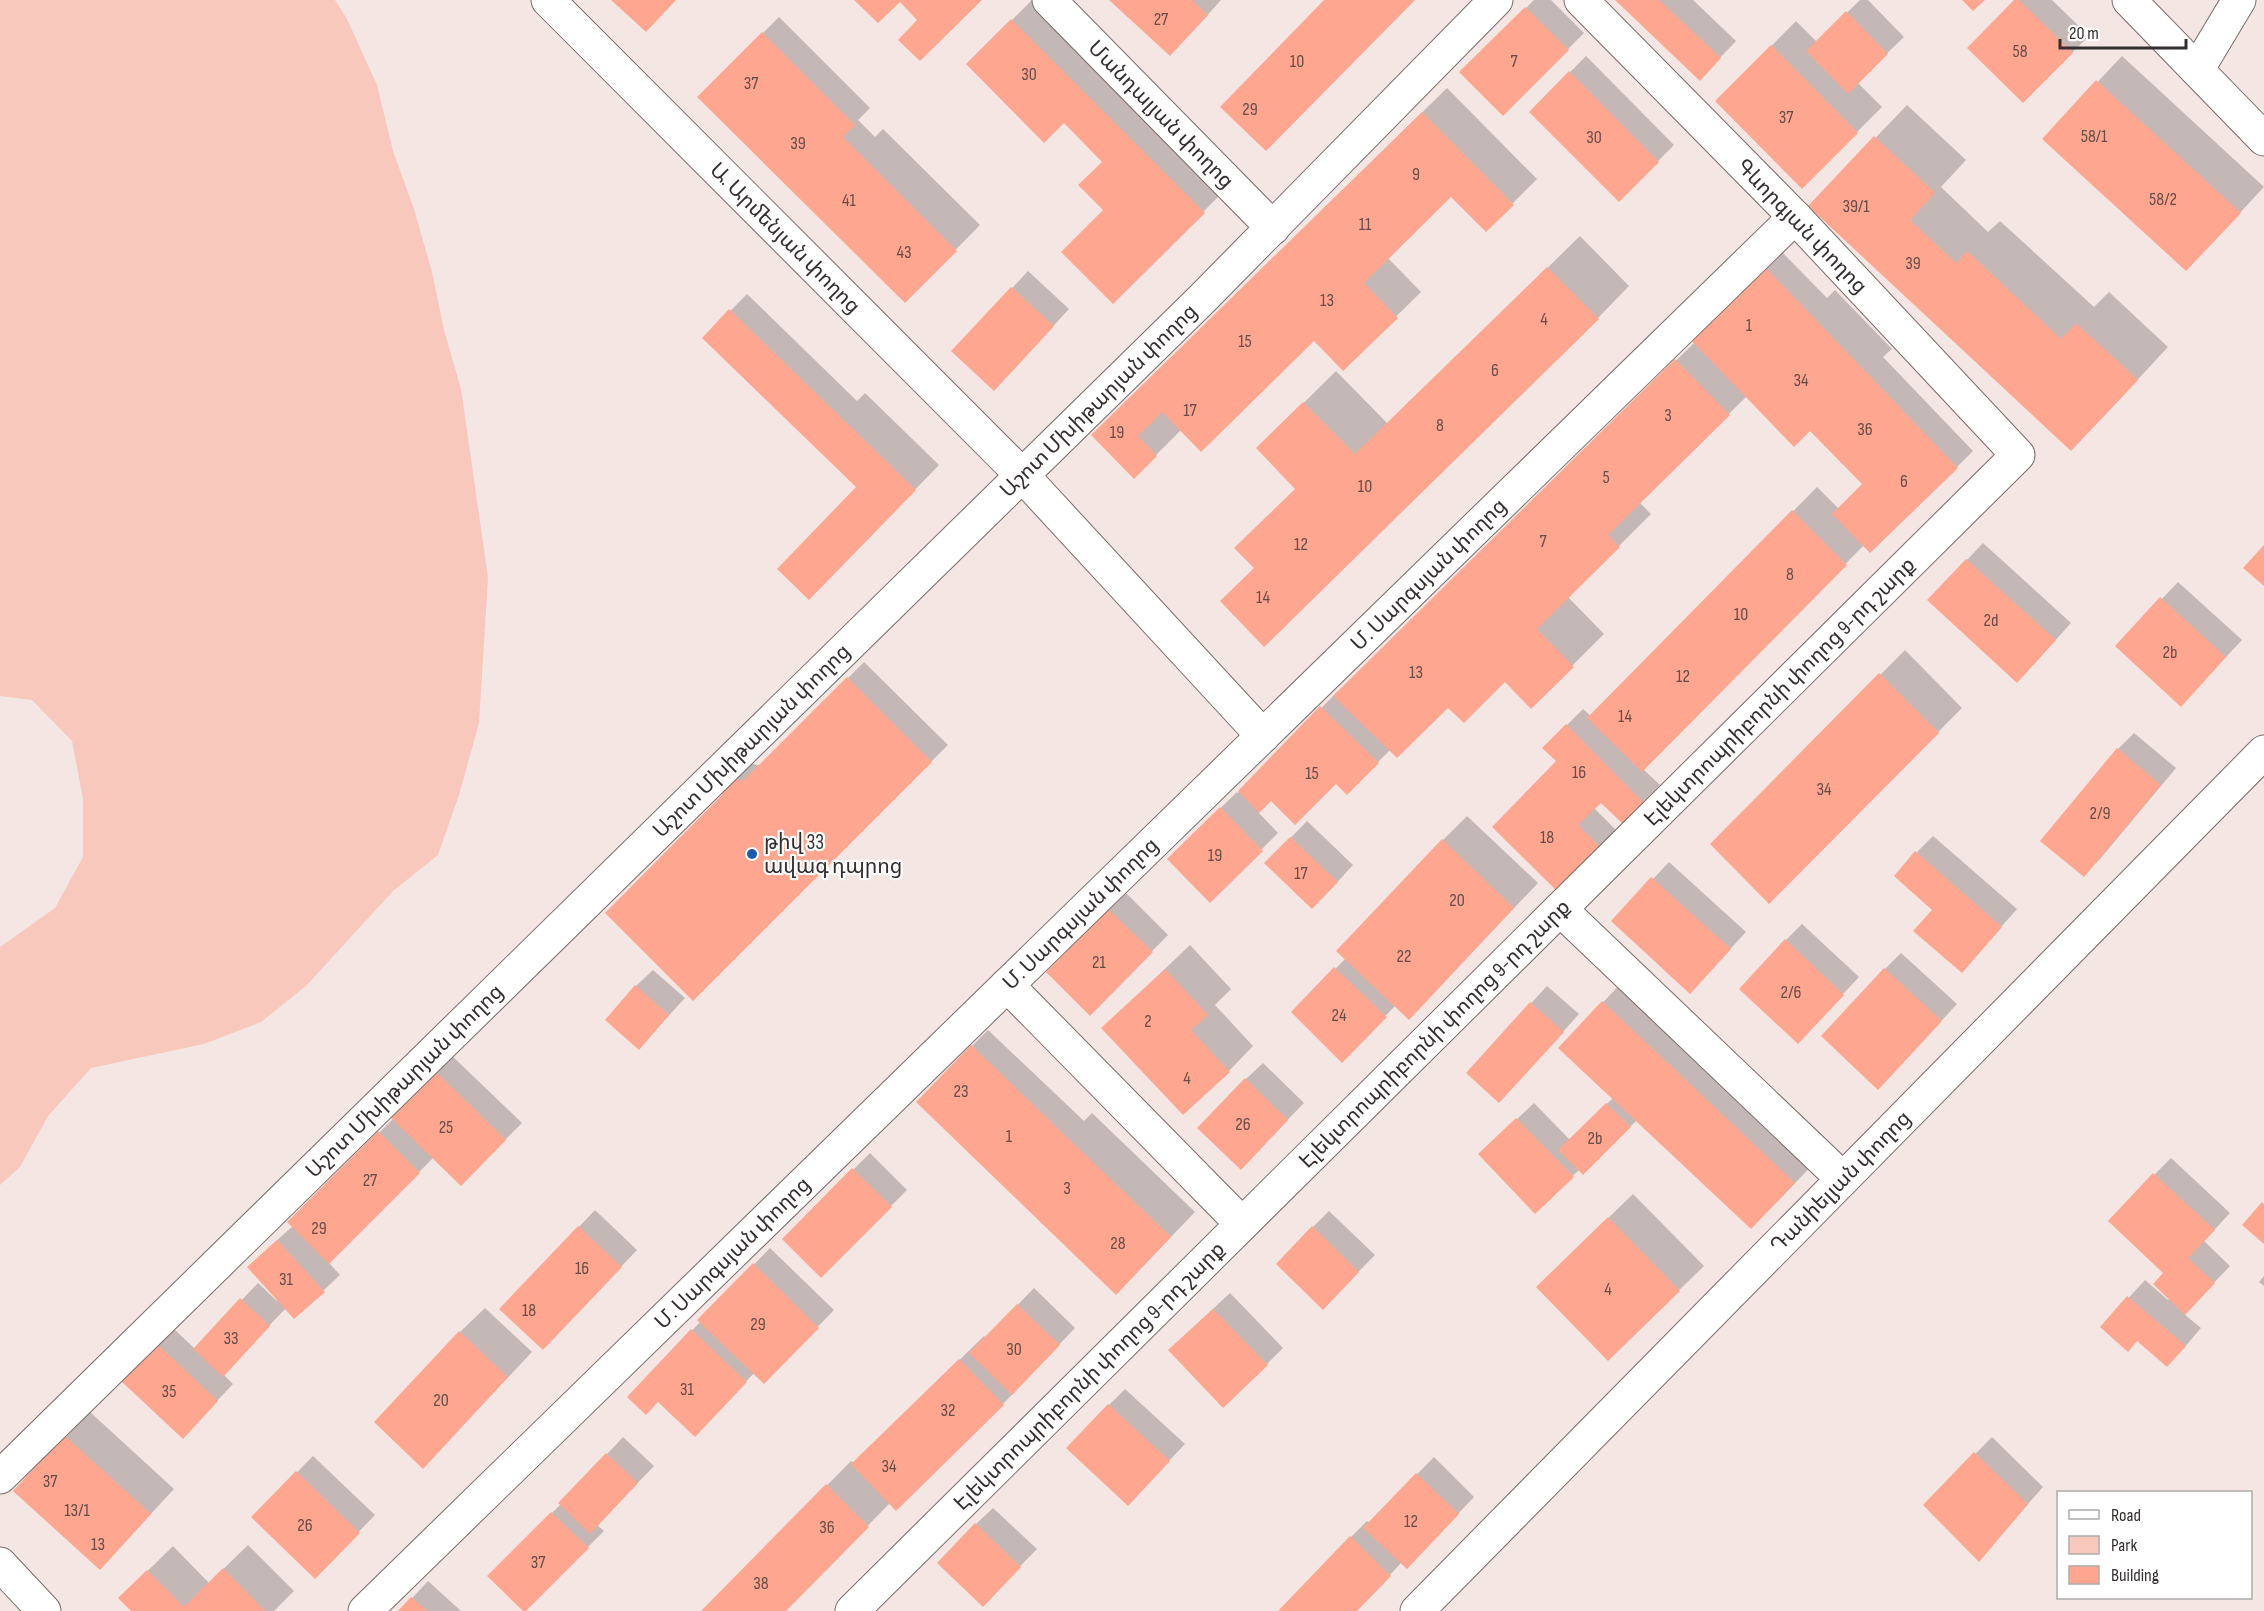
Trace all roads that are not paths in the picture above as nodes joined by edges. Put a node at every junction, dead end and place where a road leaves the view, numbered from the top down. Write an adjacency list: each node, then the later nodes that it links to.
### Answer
1 (548, 0): 12 (street, Ա. Արմենյան փողոց)
2 (1049, 0): 10 (street, Մանդալյան փողոց)
3 (1496, 0): 10 (street, Աշոտ Մխիթարյան փողոց)
4 (1581, 0): 9 (street, Գևորգյան փողոց)
5 (2129, 0): 7 (street)
6 (2239, 0): 7 (street)
7 (2197, 70): 8 (street)
8 (2264, 139)
9 (1795, 217): 11 (street, Գևորգյան փողոց); 13 (street, Մ. Սարգսյան փողոց)
10 (1273, 228): 12 (street, Աշոտ Մխիթարյան փողոց)
11 (2018, 455): 15 (street, Էլեկտրոպրիբորնի փողոց 9-րդ շարք)
12 (1022, 475): 13 (street, Ա. Արմենյան փողոց); 19 (street, Աշոտ Մխիթարյան փողոց)
13 (1263, 736): 16 (street, Մ. Սարգսյան փողոց)
14 (2264, 752): 17 (street, Դանիելյան փողոց)
15 (1560, 909): 17 (street); 18 (street, Էլեկտրոպրիբորնի փողոց 9-րդ շարք)
16 (1007, 985): 18 (street); 22 (street, Մ. Սարգսյան փողոց)
17 (1843, 1179): 24 (street, Դանիելյան փողոց)
18 (1242, 1224): 23 (street, Էլեկտրոպրիբորնի փողոց 9-րդ շարք)
19 (0, 1477)
20 (0, 1564): 21 (street)
21 (44, 1611)
22 (365, 1611)
23 (852, 1611)
24 (1417, 1611)

